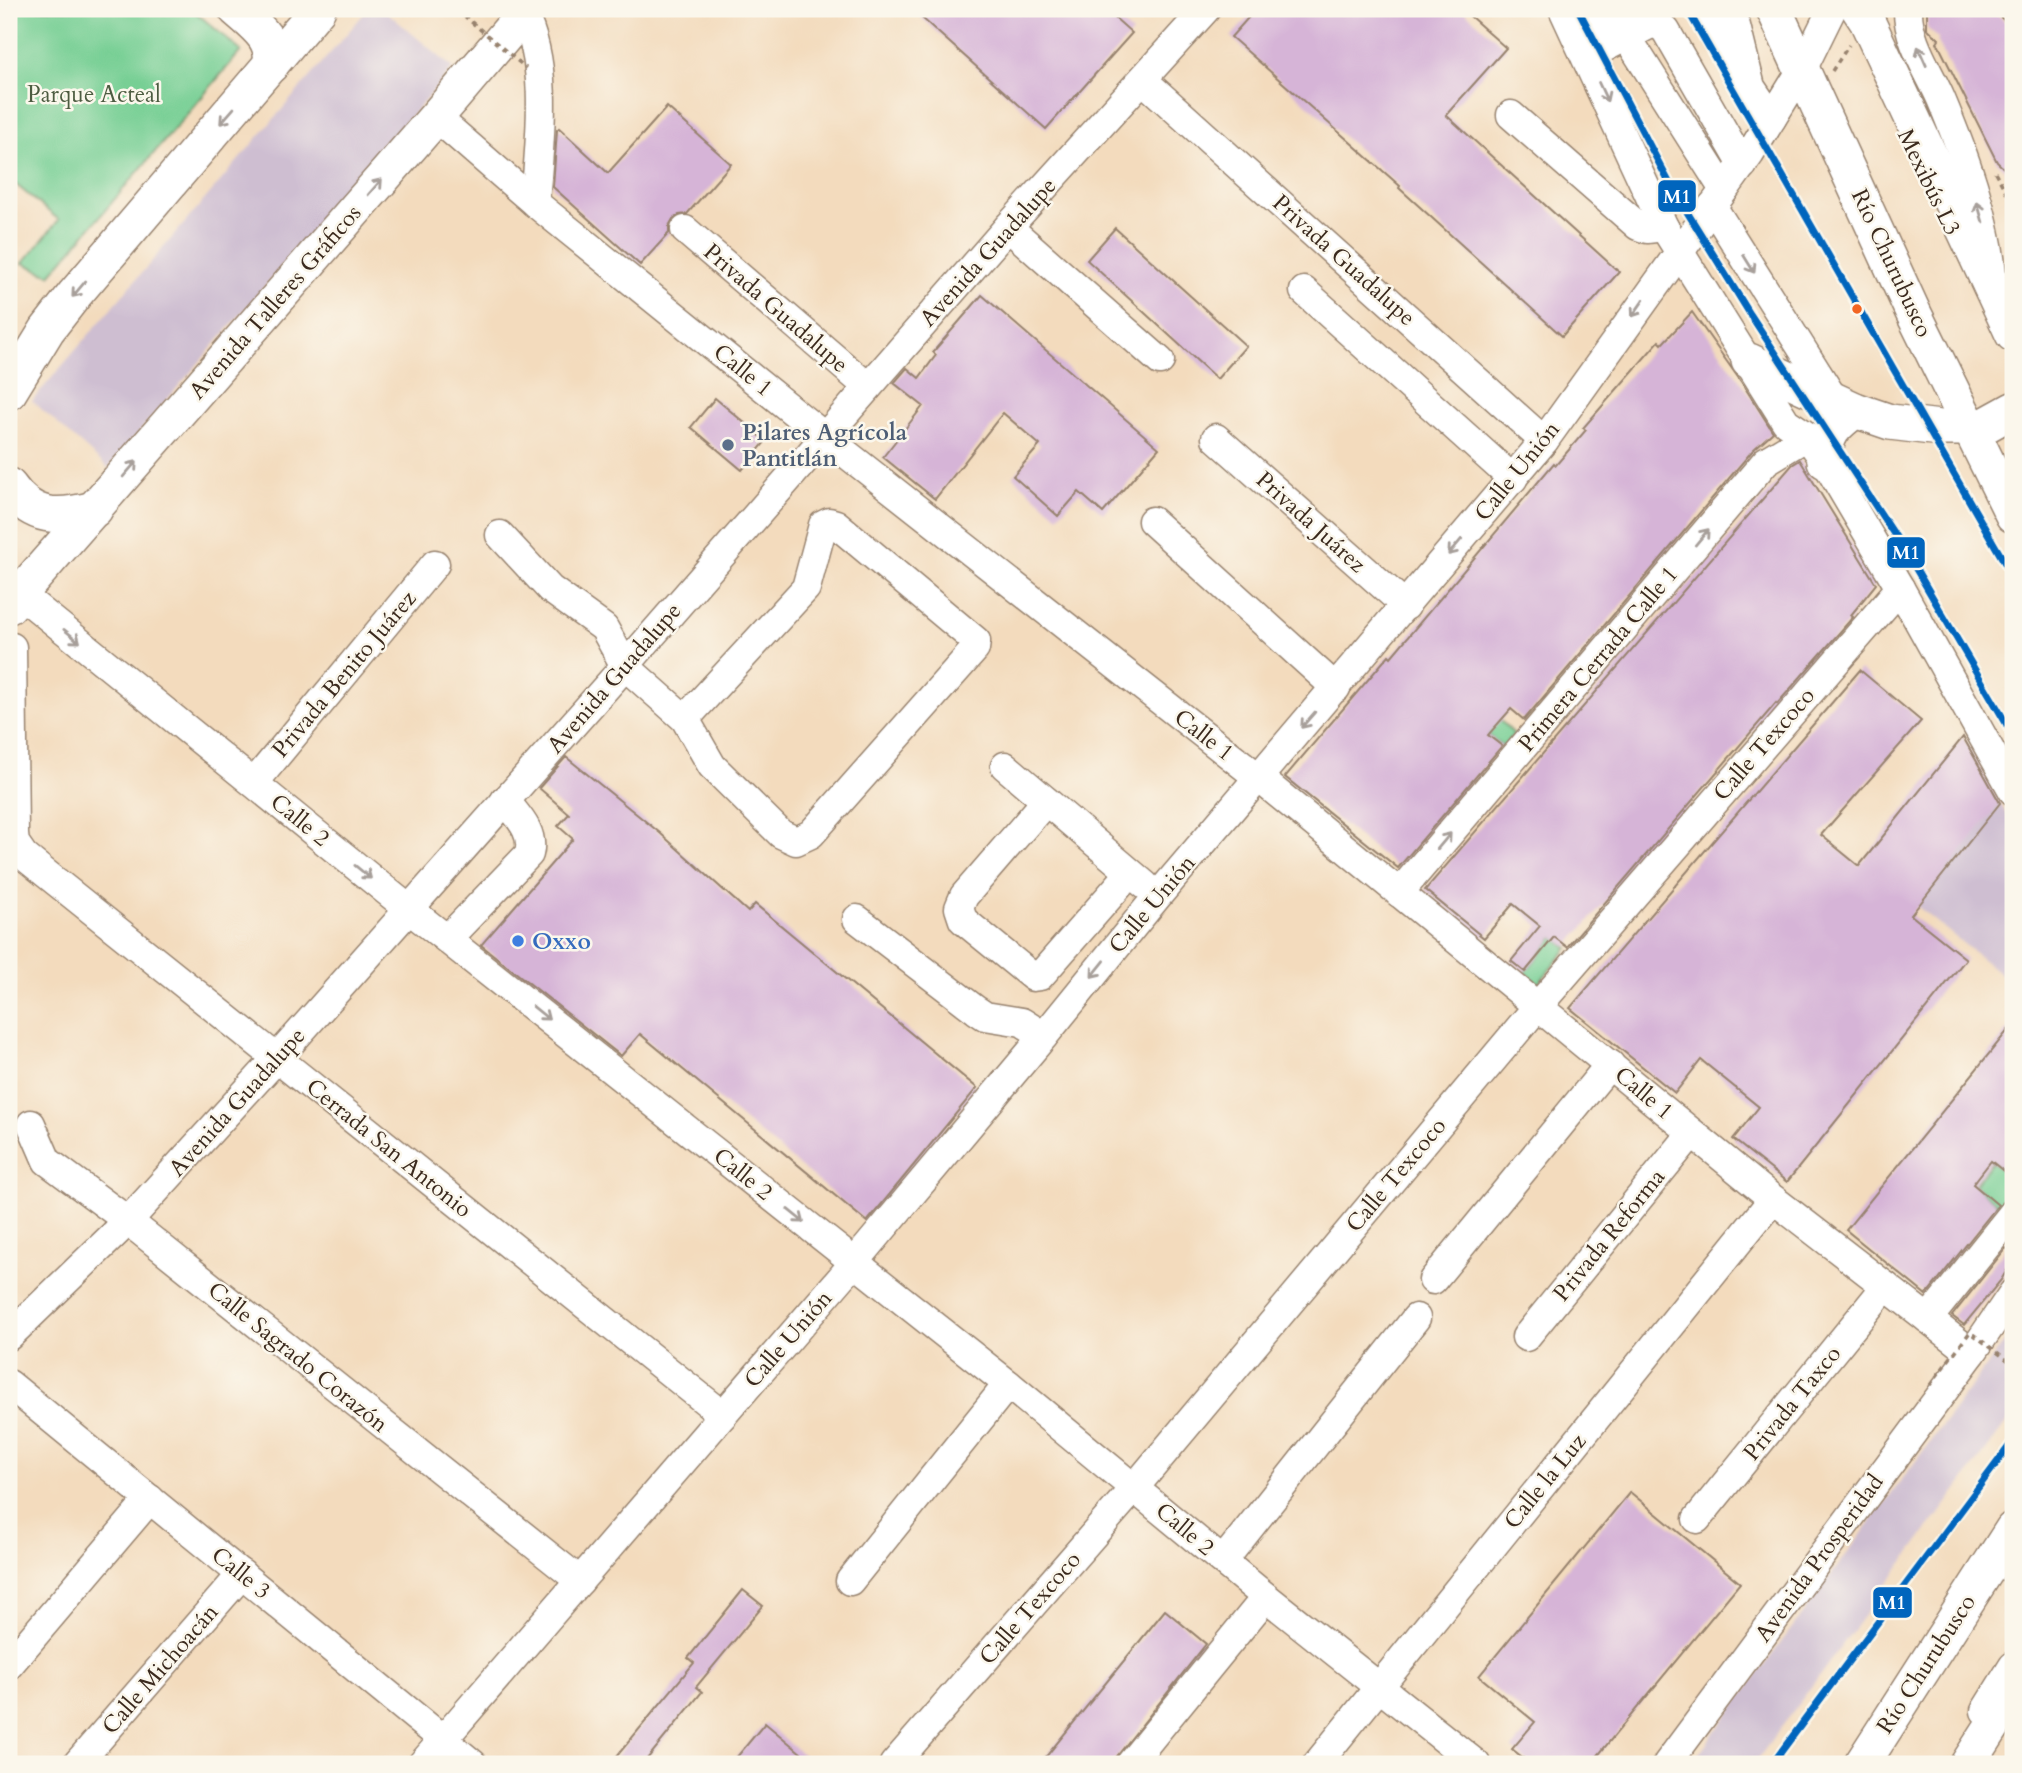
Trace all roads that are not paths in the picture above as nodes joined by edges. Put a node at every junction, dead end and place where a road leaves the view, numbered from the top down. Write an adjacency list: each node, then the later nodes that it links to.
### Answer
1 (236, 9): 18 (main road)
2 (306, 9): 3 (main road)
3 (315, 9): 18 (main road)
4 (1206, 9): 20 (street, Avenida Guadalupe)
5 (1563, 9): 17 (street)
6 (1628, 9): 17 (street)
7 (1701, 9): 21 (street)
8 (1727, 9): 21 (street)
9 (1774, 9): 19 (main road, Río Churubusco)
10 (1832, 9): 19 (street, Calle Unión)
11 (1840, 9): 41 (street)
12 (1850, 9): 35 (street, Mexibús L3)
13 (1859, 9): 33 (main road)
14 (1908, 9): 33 (street, one-way to 14)
15 (525, 11): 23 (main road, Avenida Talleres Gráficos); 27 (street)
16 (1627, 37): 17 (street); 25 (street); 26 (street)
17 (1582, 47): 29 (street, one-way to 29)
18 (271, 65): 39 (main road, one-way to 39)
19 (1803, 68): 24 (street, Calle Unión); 41 (main road, Río Churubusco)
20 (1143, 80): 28 (street, Avenida Guadalupe); 44 (street, Privada Guadalupe)
21 (1751, 87): 24 (street)
22 (1511, 115): 29 (street)
23 (436, 117): 27 (street, Calle 1); 49 (main road, Avenida Talleres Gráficos, one-way to 23)
24 (1772, 118): 25 (street, Calle Unión)
25 (1743, 165): 26 (street, Calle Unión)
26 (1718, 198): 31 (street, Calle Unión); 40 (street, one-way to 40)
27 (535, 203): 42 (street, Calle 1)
28 (1008, 227): 36 (street); 38 (street, Avenida Guadalupe)
29 (1664, 227): 31 (street)
30 (685, 230): 38 (street, Privada Guadalupe)
31 (1678, 252): 37 (street); 44 (street, Calle Unión, one-way to 44)
32 (1304, 291): 46 (street)
33 (1993, 294): 34 (main road)
34 (2013, 334)
35 (2013, 354)
36 (1160, 360)
37 (1749, 361): 40 (main road); 45 (street)
38 (868, 387): 42 (street, Avenida Guadalupe)
39 (9, 391)
40 (1845, 405): 41 (main road); 45 (main road)
41 (1989, 421): 48 (street); 50 (main road, Río Churubusco)
42 (825, 437): 58 (street, Avenida Guadalupe); 62 (street, Calle 1)
43 (1216, 438): 56 (street, Privada Juárez)
44 (1544, 441): 46 (street, Calle Unión)
45 (1816, 449): 54 (street); 68 (street, Primera Cerrada Calle 1, one-way to 45)
46 (1513, 479): 56 (street, Calle Unión, one-way to 56)
47 (9, 485): 49 (main road)
48 (2013, 487)
49 (94, 509): 55 (main road, Avenida Talleres Gráficos)
50 (2013, 515)
51 (1152, 521): 59 (street)
52 (500, 535): 58 (street)
53 (435, 565): 63 (street, Privada Benito Juárez)
54 (1900, 588): 64 (street); 73 (street, Calle Texcoco)
55 (12, 595): 63 (street, Calle 2, one-way to 63)
56 (1406, 606): 59 (street, Calle Unión)
57 (12, 647): 75 (street, Cerrada San Antonio)
58 (625, 666): 60 (street); 65 (street, Avenida Guadalupe)
59 (1336, 688): 62 (street, Calle Unión, one-way to 62)
60 (685, 719): 60 (street)
61 (1005, 766): 66 (street)
62 (1259, 778): 68 (street, Calle 1); 69 (street, Calle Unión)
63 (254, 783): 70 (street, Calle 2, one-way to 70)
64 (2013, 791)
65 (505, 800): 70 (street, Avenida Guadalupe); 72 (street)
66 (1046, 801): 67 (street); 67 (street)
67 (1130, 873): 69 (street)
68 (1399, 893): 73 (street, Calle 1)
69 (1156, 898): 74 (street, Calle Unión, one-way to 74)
70 (410, 910): 72 (street, Calle 2); 75 (street, Avenida Guadalupe)
71 (857, 919): 74 (street)
72 (447, 939): 82 (street, Calle 2, one-way to 82)
73 (1537, 1007): 76 (street, Calle 1); 94 (street, Calle Texcoco)
74 (1044, 1036): 82 (street, Calle Unión)
75 (277, 1058): 81 (street, Avenida Guadalupe); 93 (street, Cerrada San Antonio)
76 (1610, 1064): 78 (street, Calle 1); 83 (street)
77 (31, 1124): 81 (street, Calle Sagrado Corazón)
78 (1692, 1133): 79 (street, Calle 1); 89 (street, Privada Reforma)
79 (1773, 1199): 84 (street, Calle 1); 106 (street, Calle la Luz)
80 (2013, 1213): 87 (street)
81 (128, 1221): 88 (street, Avenida Guadalupe); 101 (street, Calle Sagrado Corazón)
82 (854, 1263): 92 (street, Calle 2); 93 (street, Calle Unión)
83 (1433, 1280)
84 (1886, 1286): 87 (street, Calle 1); 96 (street, Privada Taxco)
85 (2013, 1293): 90 (street, Avenida Prosperidad)
86 (1416, 1318): 99 (street)
87 (1928, 1319): 90 (street, Calle 1)
88 (9, 1336)
89 (1526, 1337)
90 (1972, 1353): 116 (street, Avenida Prosperidad)
91 (9, 1384): 95 (street, Calle 3)
92 (1008, 1384): 94 (street, Calle 2); 102 (street)
93 (723, 1415): 101 (street, Calle Unión)
94 (1135, 1487): 99 (street, Calle 2); 113 (street, Calle Texcoco)
95 (150, 1499): 100 (street, Calle 3); 104 (street)
96 (1697, 1519)
97 (2013, 1529): 117 (main road, Río Churubusco)
98 (2013, 1558): 118 (street)
99 (1223, 1561): 103 (street, Calle 2)
100 (242, 1574): 108 (street, Calle 3); 110 (street, Calle Michoacán)
101 (580, 1581): 108 (street, Calle Unión)
102 (850, 1581)
103 (1266, 1597): 106 (street, Calle 2); 114 (street)
104 (9, 1665)
105 (2013, 1665): 119 (street)
106 (1378, 1688): 109 (street, Calle 2); 115 (street, Calle la Luz)
107 (2013, 1694): 120 (main road)
108 (443, 1741): 111 (street, Calle Unión); 112 (street, Calle 3)
109 (1459, 1759)
110 (77, 1764)
111 (422, 1764)
112 (473, 1764)
113 (894, 1764)
114 (1130, 1764)
115 (1317, 1764)
116 (1667, 1764)
117 (1862, 1764)
118 (1882, 1764)
119 (1952, 1764)
120 (1968, 1764)

